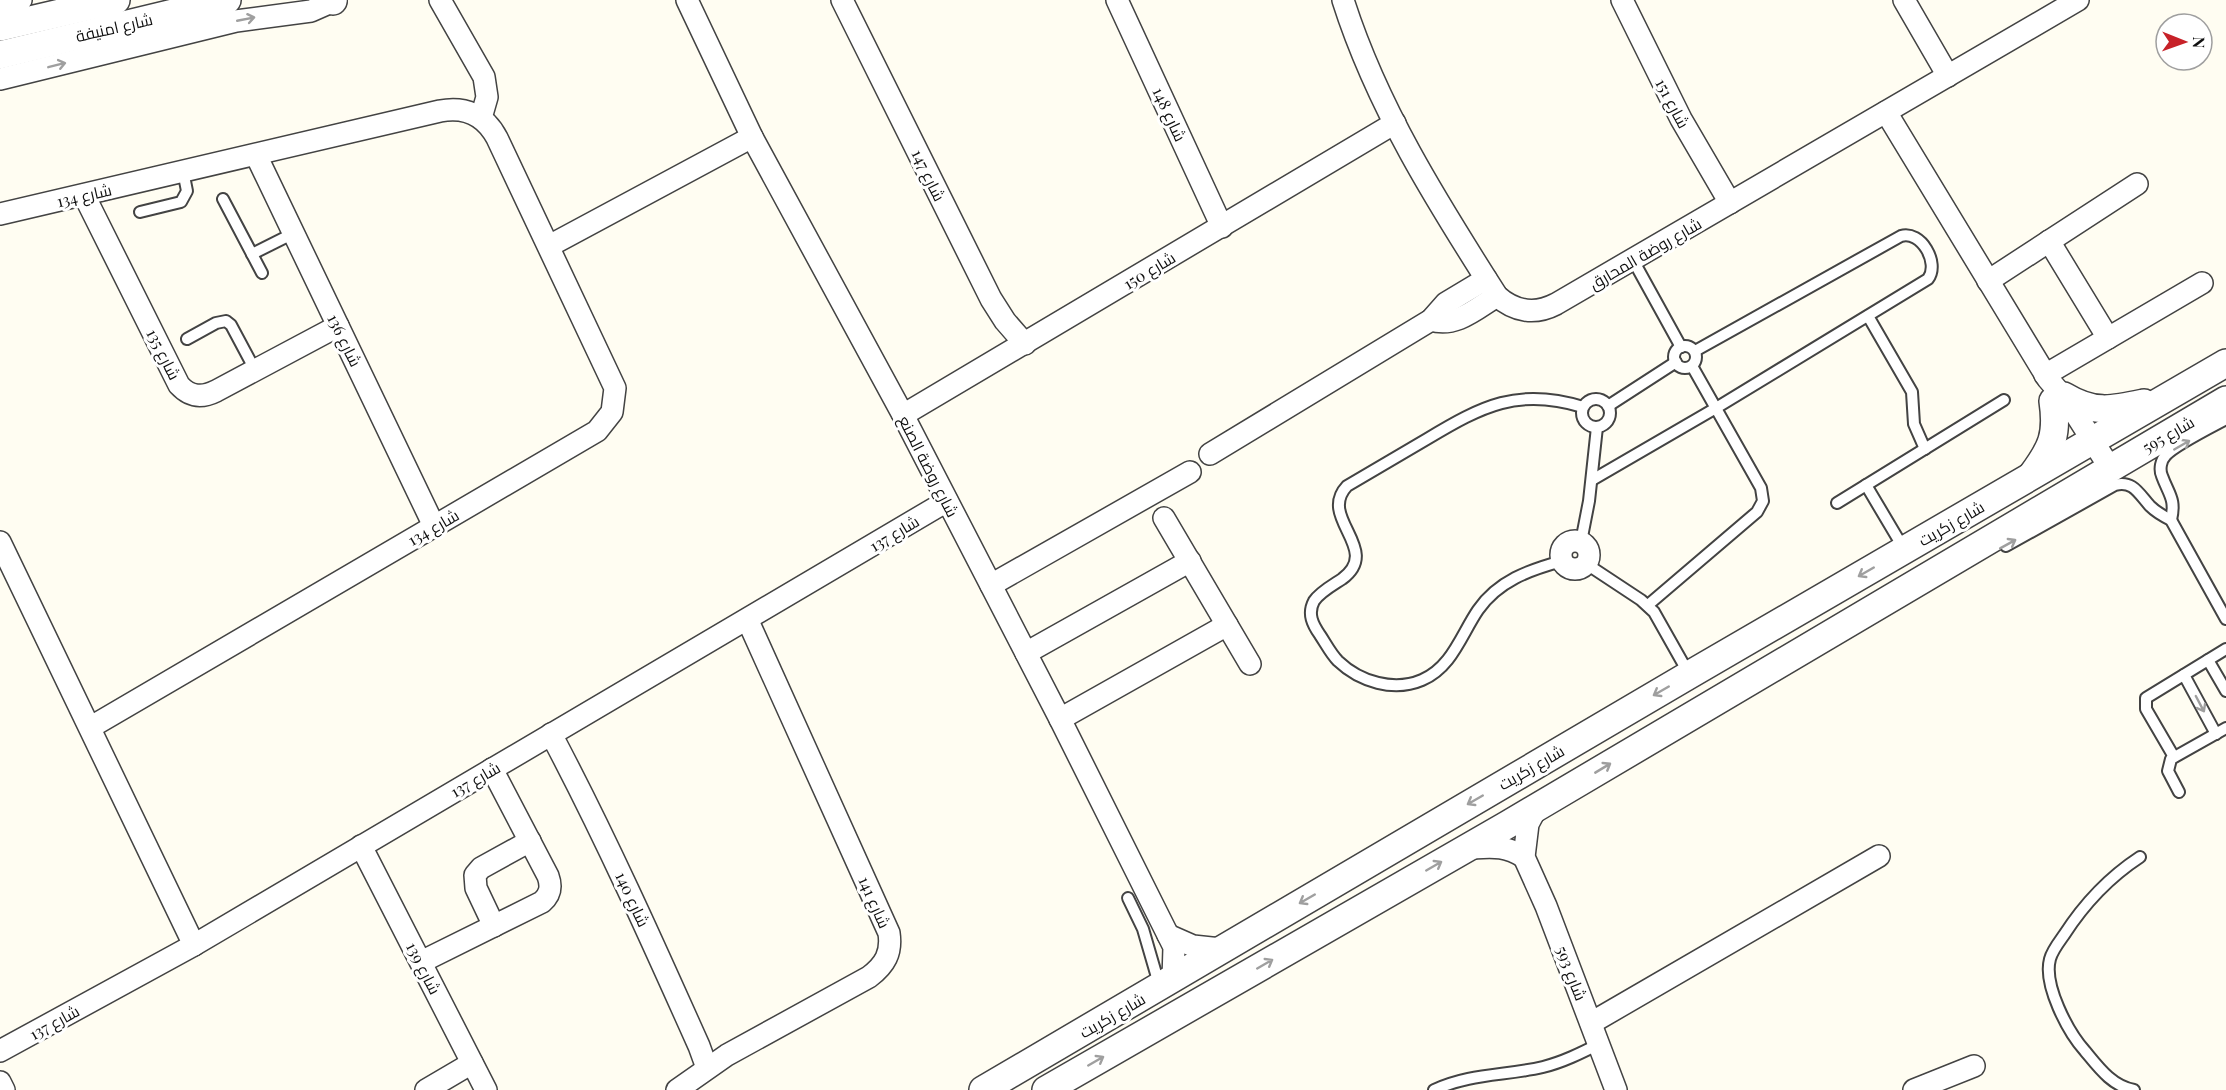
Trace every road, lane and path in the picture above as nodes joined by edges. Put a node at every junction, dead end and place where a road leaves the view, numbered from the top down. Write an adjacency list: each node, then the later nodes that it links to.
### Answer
1 (116, 0): 12 (street, شارع امنيفة)
2 (227, 0): 13 (street, شارع امنيفة)
3 (333, 0): 15 (street, one-way to 3)
4 (440, 0): 17 (street)
5 (687, 0): 19 (street, شارع روضة الصنع)
6 (842, 0): 42 (street, شارع 147)
7 (1117, 0): 28 (street, شارع 148)
8 (1343, 0): 18 (street, شارع روضة المحارق)
9 (1622, 0): 25 (street, شارع 151)
10 (1904, 0): 14 (street)
11 (2078, 0): 14 (street, شارع روضة المحارق)
12 (7, 11)
13 (0, 55)
14 (1948, 76): 16 (street, شارع روضة المحارق)
15 (0, 79)
16 (1886, 112): 25 (street, شارع روضة المحارق); 35 (street)
17 (481, 118): 20 (street, شارع 134); 31 (street, شارع 134)
18 (1395, 123): 28 (street, شارع 150); 37 (street, شارع روضة المحارق)
19 (752, 137): 31 (street); 56 (street, شارع روضة الصنع)
20 (256, 154): 21 (street, شارع 134); 29 (street, شارع 136)
21 (183, 171): 23 (street, شارع 134); 26 (lane)
22 (2137, 184): 30 (street)
23 (84, 195): 27 (street, شارع 134); 48 (street, شارع 135)
24 (223, 199): 32 (lane)
25 (1730, 203): 33 (street, شارع روضة المحارق)
26 (140, 212)
27 (0, 214)
28 (1222, 227): 42 (street, شارع 150)
29 (294, 233): 32 (lane); 39 (street, شارع 136)
30 (2049, 241): 35 (street); 40 (street)
31 (549, 246): 71 (street, شارع 134)
32 (252, 254): 34 (lane)
33 (1633, 260): 37 (street, شارع روضة المحارق); 43 (lane)
34 (262, 273)
35 (1988, 281): 49 (street)
36 (2202, 283): 40 (street)
37 (1492, 287): 61 (street)
38 (1868, 316): 44 (lane); 55 (lane); 60 (lane)
39 (338, 326): 48 (street, شارع 135); 71 (street, شارع 136)
40 (2108, 338): 49 (street)
41 (188, 339): 48 (lane)
42 (1025, 344): 56 (street, شارع 150)
43 (1681, 347): 44 (lane); 45 (lane)
44 (1695, 351): 47 (lane)
45 (1676, 362): 47 (lane); 53 (lane)
46 (2226, 363): 50 (street, شارع زكريت)
47 (1692, 366): 55 (lane)
48 (255, 370)
49 (2052, 388): 50 (street); 59 (street); 64 (street)
50 (2166, 398): 59 (street, شارع زكريت)
51 (2004, 400): 60 (lane)
52 (2226, 400): 62 (street, شارع 595)
53 (1608, 406): 54 (lane); 58 (lane)
54 (1583, 407): 58 (lane); 77 (lane)
55 (1716, 408): 65 (lane); 82 (lane)
56 (903, 415): 67 (street, شارع روضة الصنع)
57 (2226, 419): 70 (lane, one-way to 57)
58 (1597, 427): 65 (lane)
59 (2087, 445): 62 (street); 64 (street, شارع زكريت)
60 (1925, 449): 66 (lane)
61 (1210, 454)
62 (2104, 471): 80 (street, شارع زكريت)
63 (1190, 472): 81 (street)
64 (2032, 476): 75 (street, شارع زكريت)
65 (1592, 480): 73 (lane)
66 (1866, 485): 68 (lane); 75 (lane)
67 (947, 501): 81 (street, شارع روضة الصنع); 84 (street, شارع 137)
68 (1837, 503)
69 (1164, 518): 76 (street)
70 (2171, 520): 74 (lane, one-way to 70); 83 (lane)
71 (434, 526): 94 (street, شارع 134)
72 (0, 542): 94 (street)
73 (1581, 542): 77 (street); 78 (street)
74 (2001, 548)
75 (1905, 549): 90 (street, شارع زكريت, one-way to 90)
76 (1190, 561): 85 (street); 87 (street)
77 (1562, 561): 78 (street)
78 (1585, 563): 82 (lane)
79 (1954, 574): 80 (lane)
80 (1916, 582): 101 (street, شارع زكريت, one-way to 80)
81 (991, 585): 87 (street, شارع روضة الصنع)
82 (1648, 605): 90 (lane)
83 (2226, 619)
84 (748, 621): 96 (street, شارع 137); 120 (street, شارع 141)
85 (1227, 626): 89 (street); 93 (street)
86 (2226, 649): 88 (lane)
87 (1026, 654): 93 (street, شارع روضة الصنع)
88 (2208, 660): 91 (lane); 92 (lane)
89 (1250, 664)
90 (1689, 675): 112 (street, شارع زكريت, one-way to 112)
91 (2184, 675): 97 (lane, one-way to 97); 98 (lane)
92 (2226, 692)
93 (1060, 719): 110 (street, شارع روضة الصنع)
94 (91, 727): 111 (street)
95 (2226, 728): 97 (lane)
96 (551, 734): 99 (street, شارع 137); 120 (street, شارع 140)
97 (2216, 734): 98 (lane)
98 (2174, 757): 100 (lane)
99 (492, 768): 102 (street); 103 (street, شارع 137)
100 (2180, 792)
101 (1537, 807): 104 (street, شارع زكريت); 106 (street)
102 (530, 842): 109 (street); 109 (street)
103 (361, 846): 111 (street, شارع 137); 113 (street, شارع 139)
104 (1466, 848): 106 (street); 127 (street, شارع زكريت, one-way to 104)
105 (1880, 856): 115 (street)
106 (1524, 857): 115 (street, شارع 593)
107 (2140, 857): 131 (lane)
108 (1128, 898): 114 (lane)
109 (494, 926): 113 (street)
110 (1168, 935): 112 (street); 114 (street, شارع روضة الصنع)
111 (194, 945): 117 (street, شارع 137)
112 (1221, 949): 114 (street, شارع زكريت)
113 (421, 962): 118 (street, شارع 139)
114 (1167, 983): 126 (street, شارع زكريت)
115 (1591, 1023): 116 (street, شارع 593)
116 (1599, 1044): 128 (lane); 129 (street, شارع 593)
117 (0, 1051)
118 (472, 1063): 123 (street); 124 (street, شارع 139)
119 (1974, 1066): 130 (street)
120 (707, 1068): 125 (street, شارع 141)
121 (0, 1082): 122 (street)
122 (4, 1090)
123 (426, 1090)
124 (486, 1090)
125 (677, 1090)
126 (983, 1090)
127 (1046, 1090)
128 (1434, 1090)
129 (1616, 1090)
130 (1914, 1090)
131 (2134, 1090)

